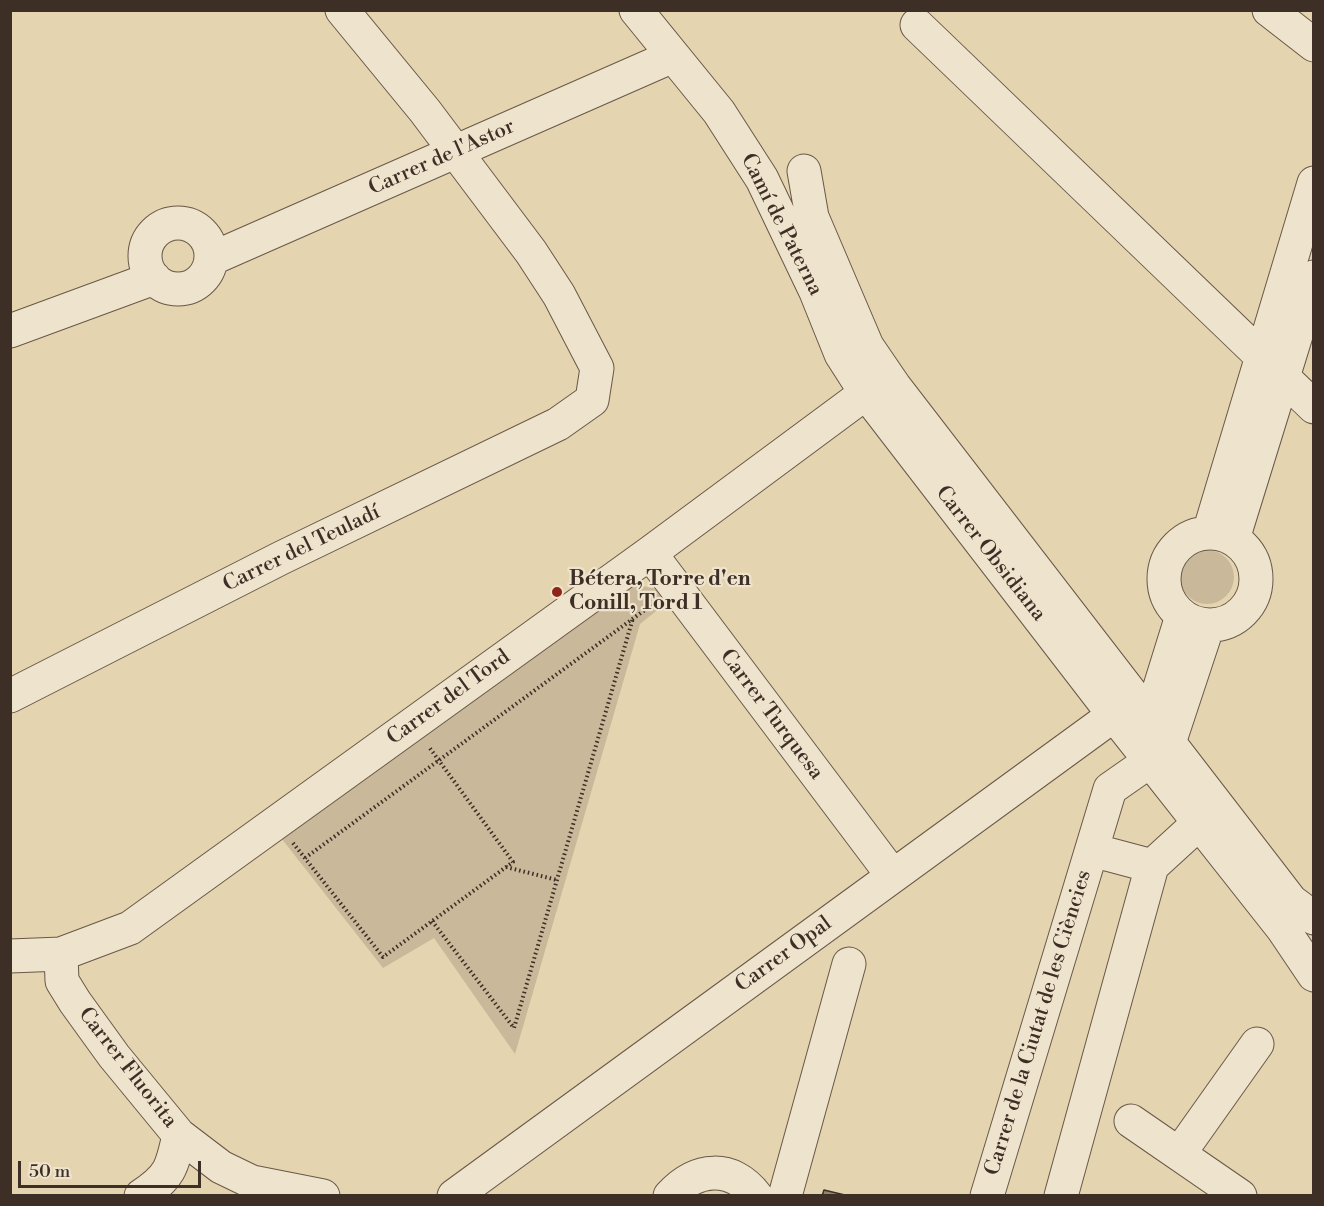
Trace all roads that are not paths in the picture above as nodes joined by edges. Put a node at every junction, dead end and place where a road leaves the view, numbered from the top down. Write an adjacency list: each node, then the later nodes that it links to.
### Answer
1 (342, 10): 7 (street)
2 (636, 10): 6 (street, Camí de Paterna)
3 (1269, 10): 5 (street)
4 (917, 25): 14 (street)
5 (1314, 45)
6 (673, 56): 7 (street, Carrer de l'Astor); 15 (street, Camí de Paterna)
7 (456, 153): 10 (street, Carrer de l'Astor); 20 (street, Carrer del Teuladí)
8 (804, 171): 22 (street)
9 (1314, 183): 14 (street)
10 (211, 259): 12 (street); 12 (street)
11 (1314, 277): 14 (street)
12 (154, 278): 13 (street)
13 (10, 331)
14 (1272, 367): 16 (street); 17 (street)
15 (866, 393): 18 (street, Carrer del Tord); 21 (street, Carrer Obsidiana)
16 (1314, 407)
17 (1221, 536): 19 (street); 19 (street)
18 (650, 553): 26 (street, Carrer Turquesa); 29 (street, Carrer del Tord)
19 (1195, 621): 22 (street)
20 (10, 696)
21 (1114, 715): 22 (street, Carrer Obsidiana); 26 (street, Carrer Opal)
22 (1157, 741): 23 (street); 24 (street, Carrer de la Ciutat de les Ciències); 27 (street)
23 (1199, 823): 25 (street); 28 (street)
24 (1092, 850): 25 (street, Carrer de la Ciutat de les Ciències); 44 (street, Carrer de la Ciutat de les Ciències)
25 (1152, 866): 45 (street)
26 (893, 876): 40 (street, Carrer Opal)
27 (1314, 918)
28 (1283, 929): 30 (street); 33 (street)
29 (61, 954): 31 (street, Carrer del Tord); 36 (street, Carrer Fluorita)
30 (1314, 955)
31 (10, 956)
32 (849, 964): 43 (street)
33 (1314, 975)
34 (1257, 1044): 37 (street)
35 (1131, 1121): 37 (street)
36 (179, 1135): 38 (street, Carrer Fluorita); 39 (street)
37 (1179, 1154): 46 (street)
38 (323, 1195)
39 (141, 1196)
40 (454, 1196)
41 (670, 1196): 42 (street)
42 (756, 1196)
43 (785, 1196)
44 (987, 1196)
45 (1061, 1196)
46 (1240, 1196)

